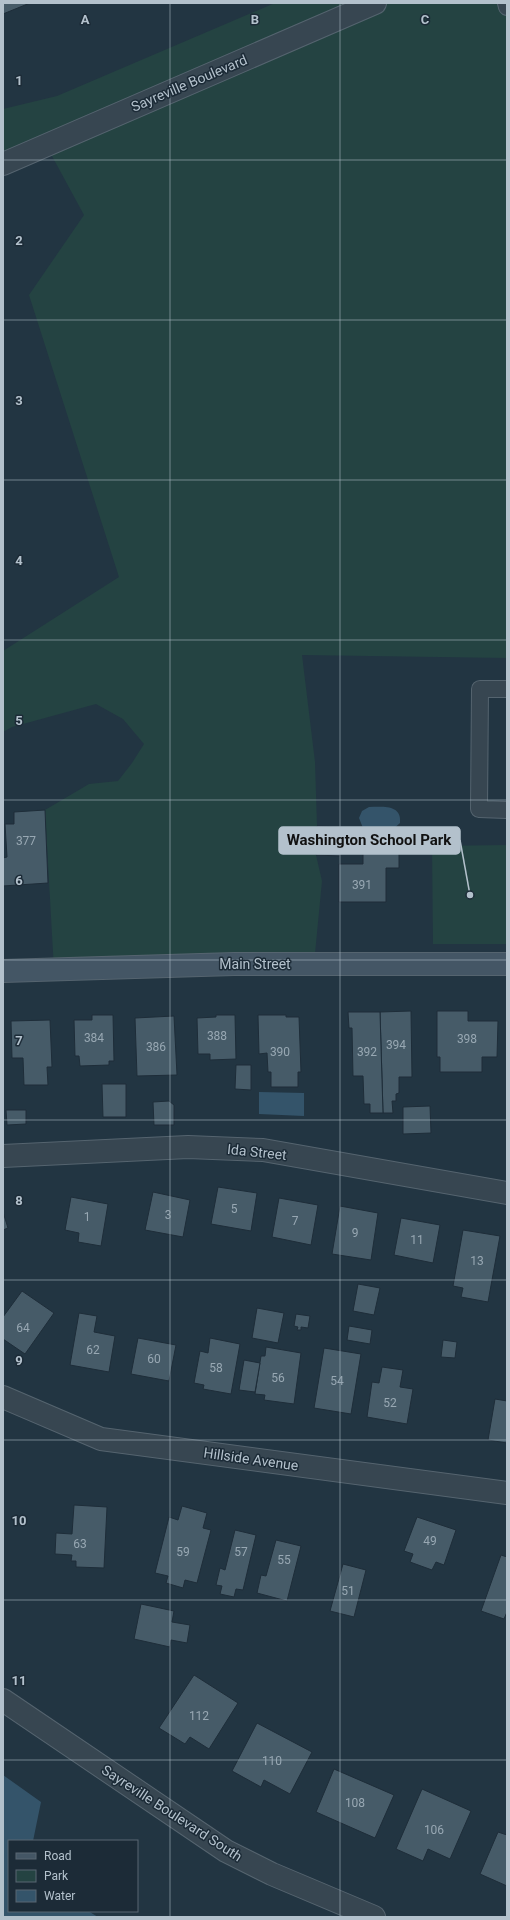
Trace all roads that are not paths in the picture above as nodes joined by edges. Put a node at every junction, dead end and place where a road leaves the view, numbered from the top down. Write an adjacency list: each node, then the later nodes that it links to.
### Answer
1 (375, 3): 4 (street, Sayreville Boulevard)
2 (506, 3): 3 (lane)
3 (507, 7)
4 (3, 164)
5 (507, 689): 6 (lane)
6 (507, 810)
7 (507, 964): 8 (main road, Main Street)
8 (3, 971)
9 (3, 1156): 10 (street, Ida Street)
10 (507, 1193)
11 (3, 1397): 12 (street, Hillside Avenue)
12 (507, 1493)
13 (3, 1700): 14 (street, Sayreville Boulevard South)
14 (374, 1917)

